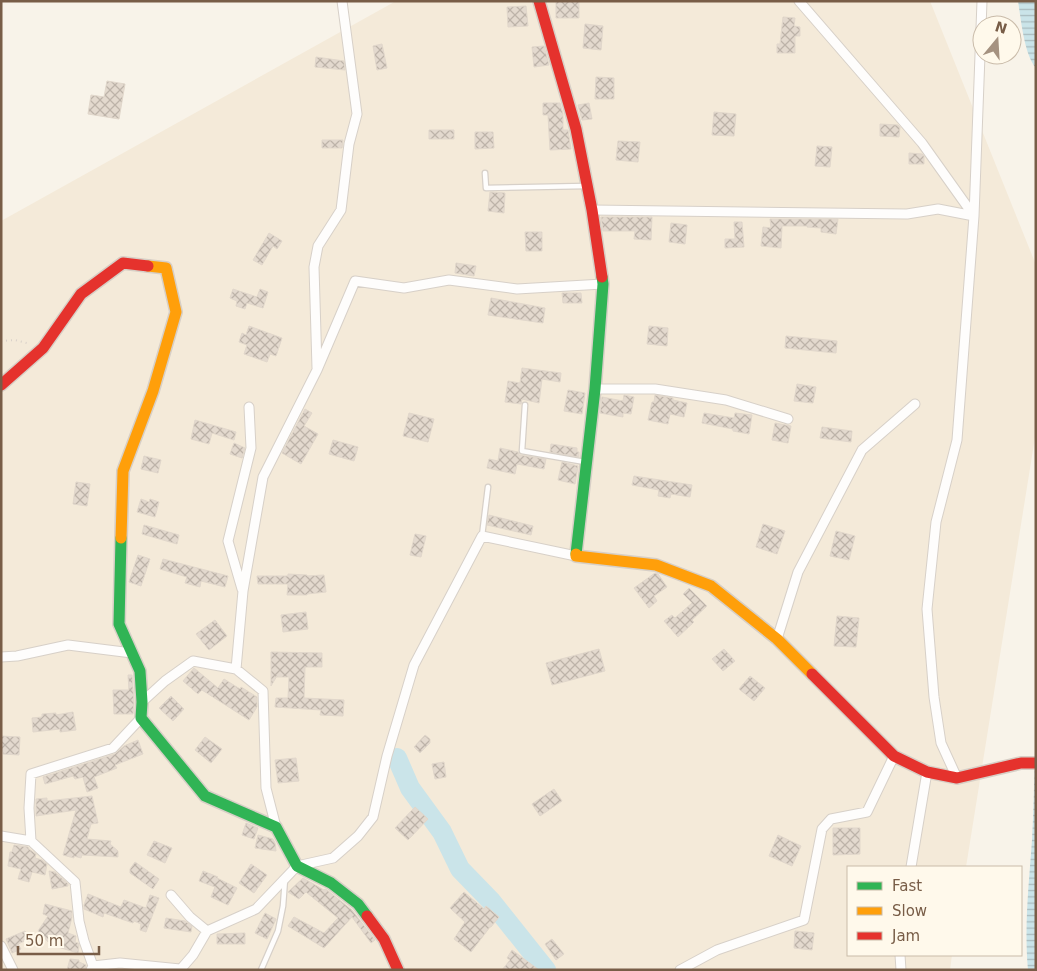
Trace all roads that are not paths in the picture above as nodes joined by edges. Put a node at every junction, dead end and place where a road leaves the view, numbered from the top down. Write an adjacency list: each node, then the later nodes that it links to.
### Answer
1 (342, 1): 10 (street)
2 (539, 1): 6 (street)
3 (799, 1): 8 (street)
4 (982, 1): 8 (street)
5 (485, 173): 6 (lane)
6 (587, 186): 7 (street)
7 (592, 210): 8 (street); 9 (street)
8 (974, 216): 31 (street)
9 (603, 284): 10 (street); 12 (street)
10 (317, 370): 21 (street)
11 (1, 384): 23 (street)
12 (595, 390): 16 (street); 17 (street)
13 (525, 404): 17 (lane)
14 (915, 404): 22 (street)
15 (249, 407): 21 (street)
16 (788, 419)
17 (586, 463): 20 (street)
18 (488, 487): 19 (lane)
19 (482, 536): 20 (street); 35 (street)
20 (576, 556): 22 (street)
21 (243, 591): 25 (street)
22 (777, 638): 28 (street)
23 (132, 653): 24 (street); 26 (street)
24 (1, 657)
25 (236, 669): 26 (street); 32 (street)
26 (142, 702): 27 (street)
27 (141, 718): 32 (street); 34 (street)
28 (894, 756): 30 (street); 47 (street)
29 (1036, 763): 31 (street)
30 (927, 772): 31 (street); 36 (street)
31 (957, 778)
32 (276, 827): 35 (street)
33 (1, 836): 34 (street)
34 (31, 841): 42 (street)
35 (298, 866): 37 (street); 46 (street)
36 (911, 866)
37 (286, 878): 39 (street); 45 (lane)
38 (171, 895): 39 (street)
39 (207, 931): 43 (street)
40 (1, 946): 44 (street)
41 (900, 956): 48 (street)
42 (92, 968): 43 (street)
43 (180, 969)
44 (13, 970)
45 (261, 970)
46 (398, 970)
47 (680, 970)
48 (901, 970)

